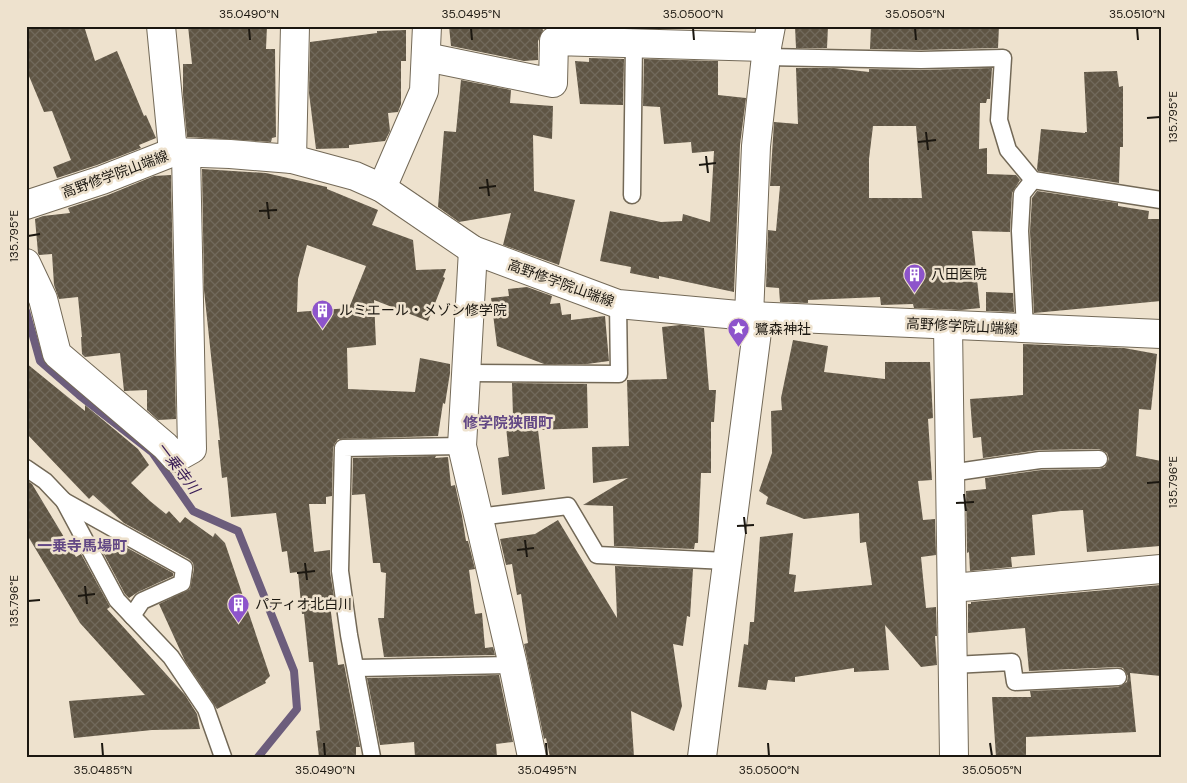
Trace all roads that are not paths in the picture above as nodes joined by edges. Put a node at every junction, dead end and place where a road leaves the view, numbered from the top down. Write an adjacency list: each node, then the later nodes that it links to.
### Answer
1 (161, 26): 8 (street)
2 (295, 26): 9 (street)
3 (427, 26): 7 (street)
4 (554, 34): 5 (street); 7 (street)
5 (634, 43): 6 (street); 12 (lane)
6 (768, 43): 10 (lane); 18 (street)
7 (426, 57): 11 (street)
8 (179, 153): 9 (street, 高野修学院山端線); 14 (street, 高野修学院山端線); 16 (street)
9 (292, 159): 11 (street, 高野修学院山端線)
10 (1033, 180): 13 (lane); 20 (lane)
11 (382, 188): 15 (street, 高野修学院山端線)
12 (632, 195)
13 (1161, 200)
14 (26, 205)
15 (472, 250): 17 (street, 高野修学院山端線); 22 (street)
16 (26, 263)
17 (618, 304): 18 (street, 高野修学院山端線); 22 (lane)
18 (754, 316): 19 (street, 高野修学院山端線); 29 (street)
19 (948, 326): 20 (street, 高野修学院山端線); 26 (street)
20 (1025, 329): 21 (street, 高野修学院山端線)
21 (1161, 334)
22 (466, 373): 23 (street)
23 (462, 446): 28 (street); 35 (lane)
24 (1099, 459): 26 (lane)
25 (26, 468): 27 (lane)
26 (950, 473): 31 (street)
27 (64, 502): 32 (lane); 32 (lane)
28 (478, 517): 29 (lane); 33 (street)
29 (727, 562): 40 (street)
30 (1161, 569): 31 (street)
31 (952, 588): 34 (street)
32 (132, 616): 37 (lane)
33 (513, 665): 35 (lane); 39 (street)
34 (953, 665): 36 (lane); 41 (street)
35 (356, 668): 38 (lane)
36 (1118, 677)
37 (223, 757)
38 (372, 757)
39 (532, 757)
40 (702, 757)
41 (954, 757)

